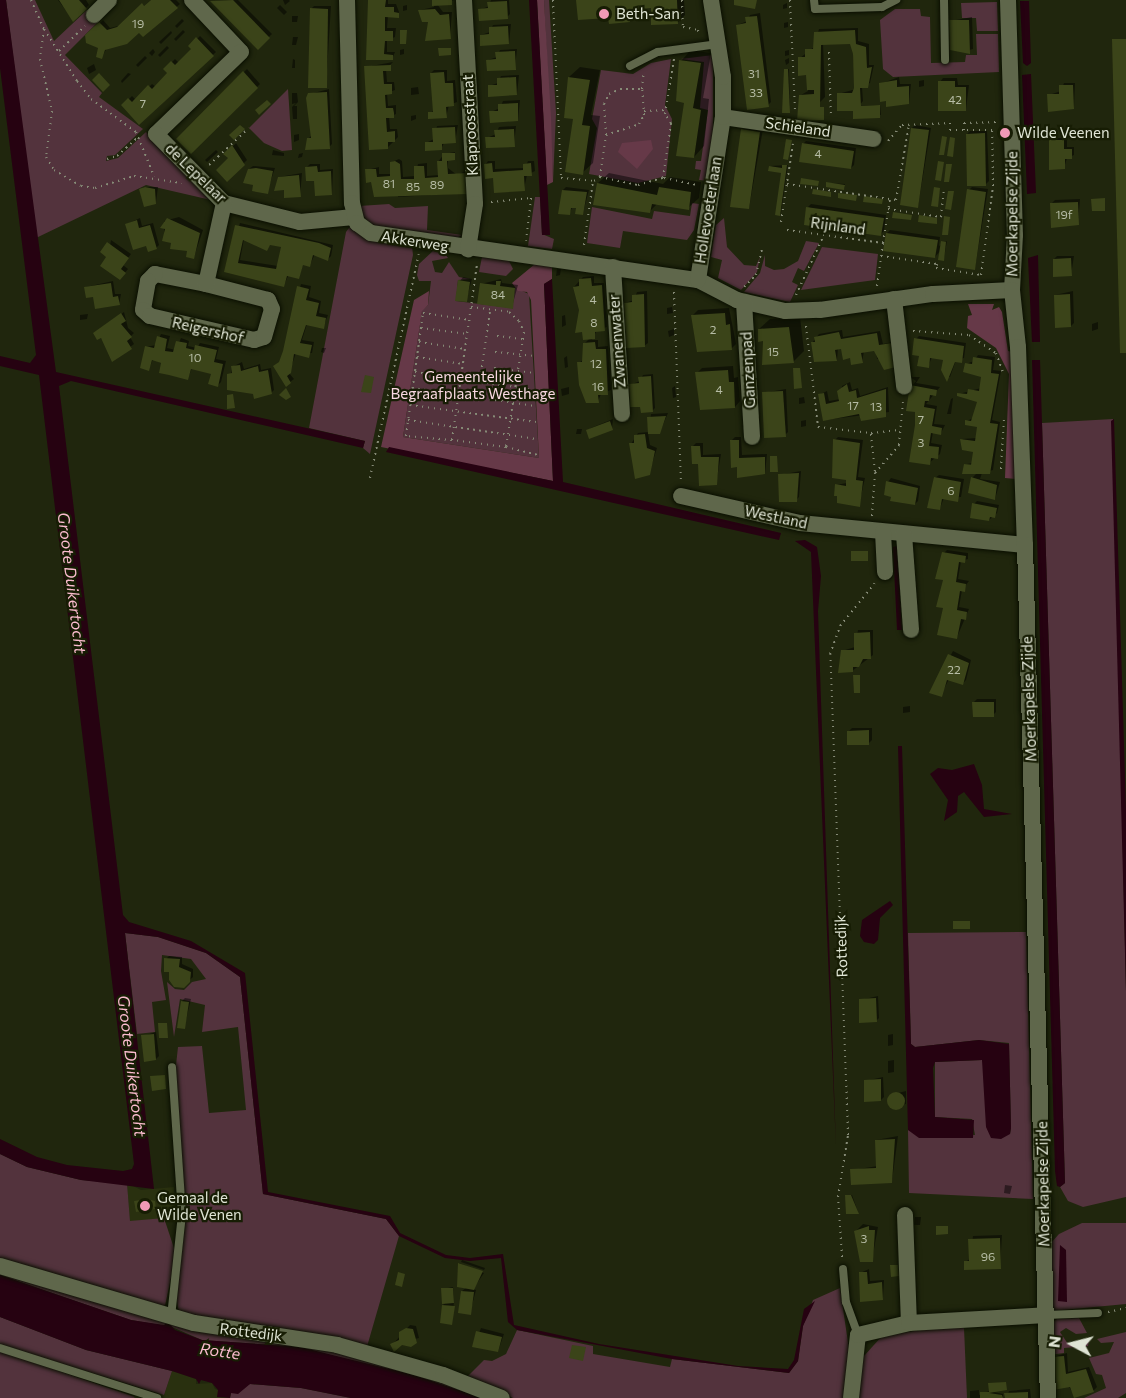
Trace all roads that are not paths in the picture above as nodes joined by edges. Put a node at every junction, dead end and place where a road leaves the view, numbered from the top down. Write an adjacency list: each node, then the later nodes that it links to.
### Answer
1 (109, 0): 10 (street)
2 (192, 0): 16 (street, de Lepelaar)
3 (347, 0): 17 (street)
4 (464, 0): 18 (street, Klaproosstraat)
5 (711, 0): 11 (street, Hollevoeterlaan)
6 (814, 0): 7 (lane)
7 (896, 0)
8 (944, 0): 12 (lane)
9 (1008, 0): 22 (street, Moerkapelse Zijde)
10 (94, 15)
11 (718, 44): 13 (lane); 14 (street, Hollevoeterlaan)
12 (945, 60)
13 (630, 66)
14 (723, 117): 15 (street, Schieland); 20 (street, Hollevoeterlaan)
15 (880, 140)
16 (225, 202): 17 (street, de Lepelaar); 21 (street)
17 (354, 218): 18 (street, Akkerweg)
18 (474, 249): 19 (street, Akkerweg)
19 (613, 267): 20 (street, Akkerweg); 26 (street, Zwanenwater)
20 (698, 280): 23 (street, Hollevoeterlaan)
21 (206, 284): 21 (street, Reigershof)
22 (1012, 290): 24 (street, Hollevoeterlaan); 31 (street, Moerkapelse Zijde)
23 (740, 301): 24 (street, Hollevoeterlaan); 27 (street, Ganzenpad)
24 (887, 301): 25 (street)
25 (904, 386)
26 (622, 414)
27 (752, 437)
28 (681, 496): 29 (street, Westland)
29 (878, 531): 30 (street, Westland); 32 (street)
30 (904, 534): 31 (street, Westland); 33 (street)
31 (1025, 545): 39 (street, Moerkapelse Zijde)
32 (885, 572)
33 (911, 630)
34 (171, 1067): 40 (lane)
35 (905, 1215): 41 (street)
36 (0, 1266): 40 (street, Rottedijk)
37 (843, 1269): 42 (lane)
38 (1098, 1313): 39 (lane)
39 (1046, 1315): 41 (street); 47 (street, Moerkapelse Zijde)
40 (171, 1317): 45 (street, Rottedijk)
41 (909, 1323): 42 (street)
42 (858, 1335): 46 (street)
43 (0, 1348): 44 (lane)
44 (157, 1398)
45 (502, 1398)
46 (851, 1398)
47 (1048, 1398)

